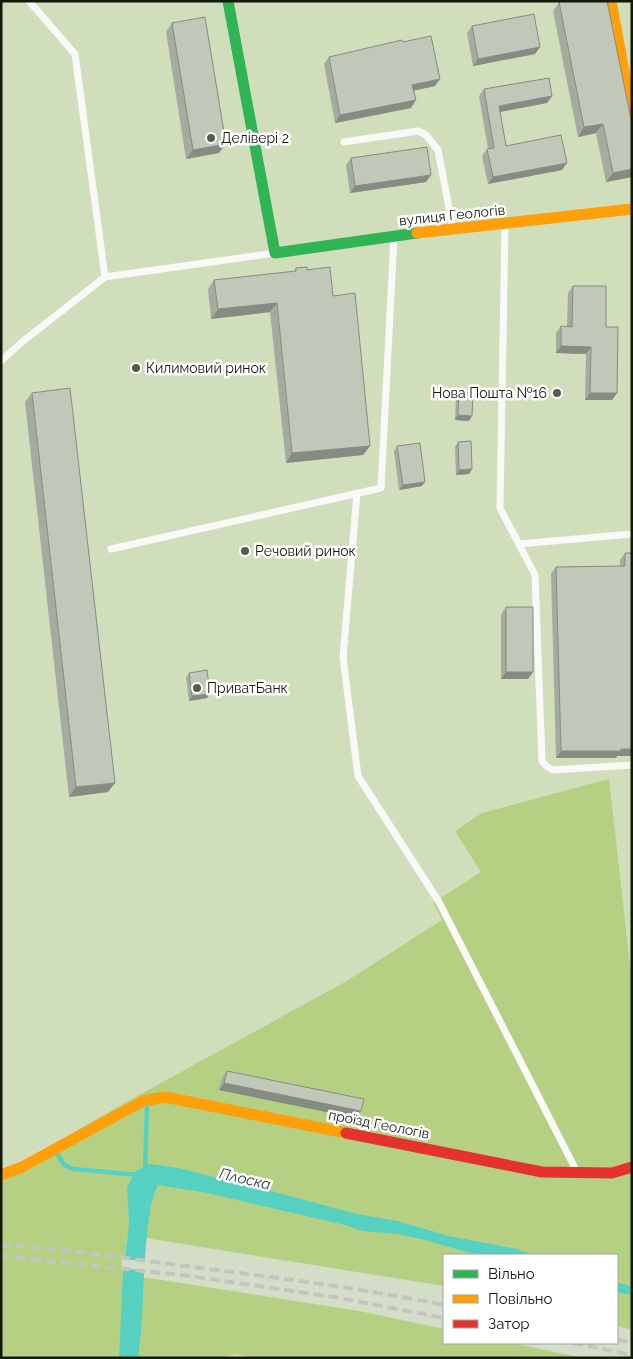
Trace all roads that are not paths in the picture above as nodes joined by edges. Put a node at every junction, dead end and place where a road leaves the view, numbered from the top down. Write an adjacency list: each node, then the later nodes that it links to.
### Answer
1 (29, 1): 11 (lane)
2 (228, 1): 10 (street)
3 (611, 1): 4 (street)
4 (632, 115)
5 (344, 142): 8 (lane)
6 (632, 210): 7 (street, вулиця Геологів)
7 (504, 225): 8 (street, вулиця Геологів); 15 (lane)
8 (453, 229): 9 (street, вулиця Геологів)
9 (394, 236): 10 (street, вулиця Геологів); 13 (lane)
10 (275, 253): 11 (lane)
11 (105, 277): 12 (lane)
12 (1, 361)
13 (357, 493): 16 (lane); 19 (lane)
14 (632, 534): 15 (lane)
15 (519, 544): 17 (lane)
16 (111, 549)
17 (632, 765)
18 (632, 1167): 19 (street, проїзд Геологів)
19 (577, 1172): 20 (street, проїзд Геологів)
20 (1, 1175)

